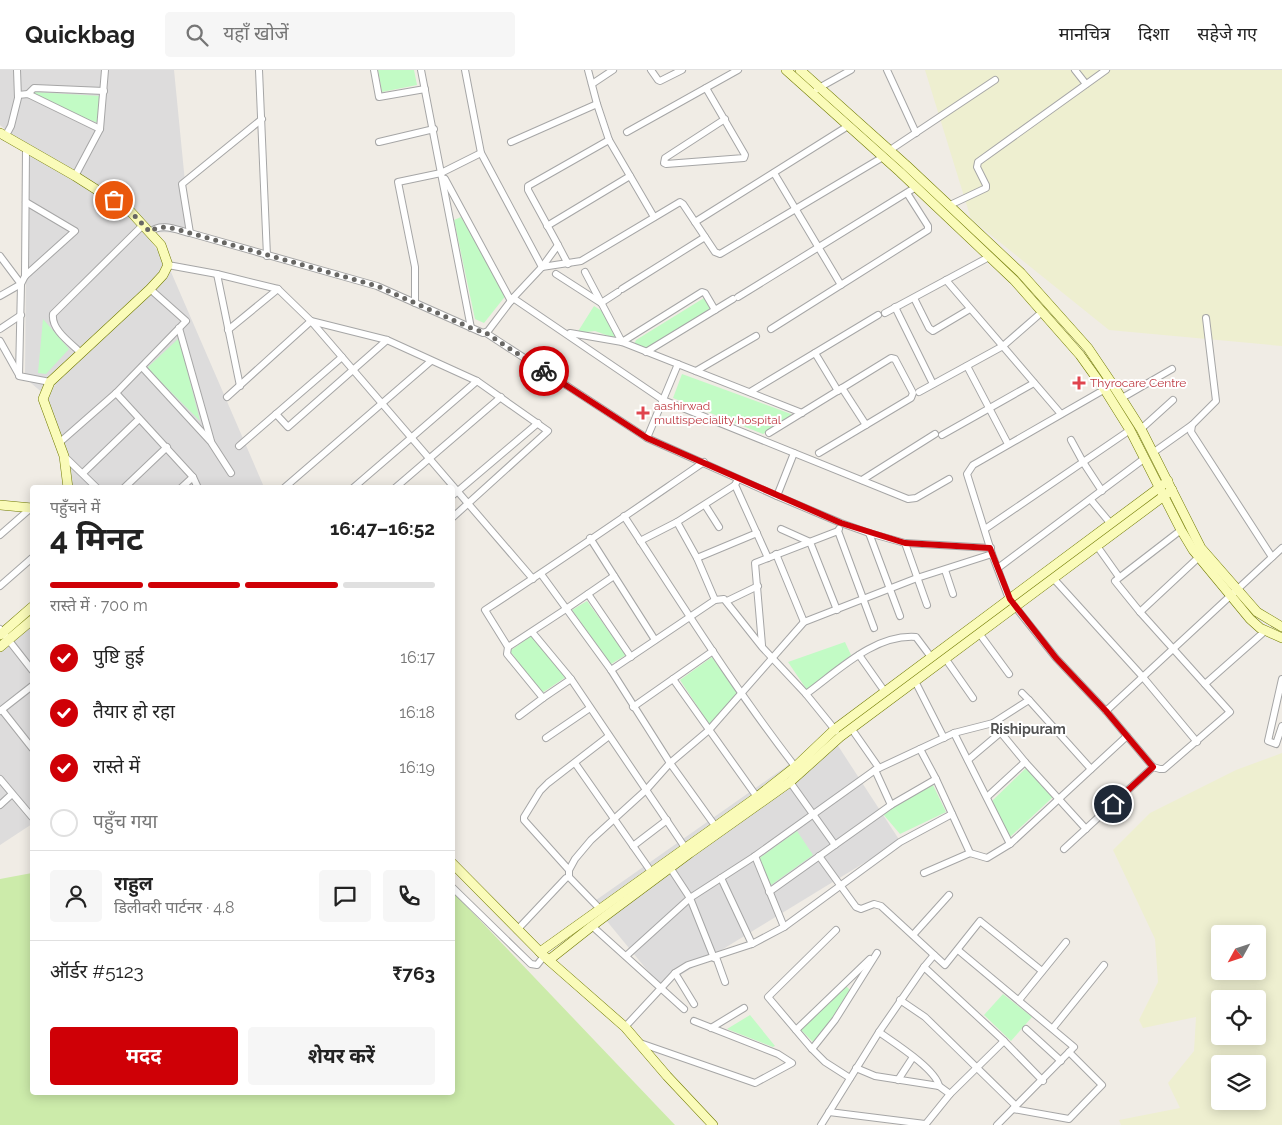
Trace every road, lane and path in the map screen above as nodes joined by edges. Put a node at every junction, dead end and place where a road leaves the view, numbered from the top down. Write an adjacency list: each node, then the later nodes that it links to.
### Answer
1 (17, 70): 27 (street)
2 (105, 70): 24 (street)
3 (260, 70): 29 (street)
4 (374, 70): 23 (street)
5 (421, 70): 23 (street)
6 (465, 70): 42 (street)
7 (588, 70): 19 (street)
8 (613, 70): 19 (street)
9 (651, 70): 10 (street)
10 (682, 70)
11 (738, 70): 21 (street)
12 (786, 70): 25 (street)
13 (800, 70): 22 (street)
14 (851, 70): 22 (street)
15 (887, 70): 35 (street)
16 (1075, 70): 20 (street)
17 (1106, 70): 20 (street)
18 (995, 80): 35 (street)
19 (592, 84): 28 (street)
20 (1086, 84): 51 (street)
21 (706, 88): 30 (street); 34 (street)
22 (819, 88): 25 (street); 41 (street)
23 (425, 89): 33 (street)
24 (104, 91): 26 (street); 32 (street)
25 (811, 93): 31 (street)
26 (28, 94): 27 (street); 32 (street)
27 (18, 95): 36 (street)
28 (597, 104): 37 (street); 39 (street)
29 (262, 119): 58 (street); 63 (street)
30 (724, 119): 30 (street)
31 (848, 126): 43 (street); 45 (street)
32 (100, 129): 46 (street)
33 (434, 130): 38 (street); 44 (street)
34 (627, 132)
35 (916, 133): 41 (street)
36 (3, 135): 40 (street)
37 (609, 140): 47 (street); 56 (street)
38 (378, 142)
39 (511, 142)
40 (26, 149): 46 (street); 50 (street)
41 (890, 150): 51 (street)
42 (482, 153): 44 (street); 67 (street)
43 (882, 157): 48 (street); 52 (street)
44 (441, 173): 79 (street); 80 (street); 91 (street)
45 (774, 173): 52 (street); 54 (street)
46 (75, 176): 55 (street)
47 (630, 176): 53 (street); 56 (street)
48 (916, 187): 49 (street); 64 (street)
49 (906, 193): 61 (street); 74 (street)
50 (26, 202): 71 (street); 71 (street)
51 (950, 205): 117 (street)
52 (795, 209): 59 (street); 61 (street)
53 (654, 217): 54 (street); 65 (street)
54 (695, 222): 59 (street)
55 (142, 226): 57 (street); 102 (street)
56 (547, 226): 60 (street)
57 (150, 232): 58 (street); 66 (street)
58 (190, 233): 63 (street)
59 (704, 237): 81 (street)
60 (558, 245): 65 (street); 67 (street)
61 (818, 247): 74 (street); 84 (street)
62 (0, 256): 73 (street)
63 (267, 256): 80 (street)
64 (989, 257): 72 (street); 85 (street)
65 (568, 264): 67 (street)
66 (168, 265): 69 (street); 75 (street)
67 (542, 267): 79 (street)
68 (584, 272): 81 (street)
69 (218, 274): 76 (street); 93 (street)
70 (556, 274): 81 (street)
71 (25, 276): 73 (street)
72 (946, 280): 78 (street); 83 (street)
73 (21, 284): 77 (street); 86 (street)
74 (841, 285): 92 (street)
75 (150, 288): 90 (street); 102 (street)
76 (278, 288): 88 (street); 93 (street)
77 (0, 296)
78 (914, 298): 82 (street); 83 (street)
79 (512, 300): 94 (street); 95 (street)
80 (415, 303): 91 (street)
81 (602, 304): 99 (street)
82 (895, 308): 103 (street); 116 (street)
83 (970, 309): 100 (street)
84 (715, 310): 99 (street); 101 (street)
85 (1042, 312): 100 (street); 120 (street)
86 (21, 316): 89 (street); 112 (street)
87 (1206, 318): 137 (street)
88 (311, 321): 97 (street); 104 (street); 118 (street)
89 (0, 328)
90 (179, 328): 108 (street); 144 (street)
91 (471, 328): 94 (street)
92 (771, 329)
93 (228, 330): 118 (street)
94 (486, 333): 142 (street)
95 (566, 333): 99 (street); 127 (street)
96 (756, 336): 111 (street)
97 (387, 340): 105 (street); 110 (street)
98 (0, 341): 112 (street)
99 (622, 342): 101 (street)
100 (1003, 346): 107 (street); 115 (street)
101 (646, 352): 106 (street)
102 (80, 353): 114 (street)
103 (815, 353): 119 (street); 121 (street)
104 (342, 357): 110 (street); 132 (street)
105 (431, 361): 113 (street); 129 (street)
106 (678, 364): 111 (street); 127 (street)
107 (967, 366): 116 (street); 130 (street)
108 (142, 367): 123 (street); 144 (street)
109 (1172, 369): 126 (street)
110 (353, 370): 129 (street); 132 (street)
111 (696, 371): 121 (street)
112 (19, 376): 114 (street)
113 (478, 381): 125 (street); 141 (street)
114 (50, 382): 145 (street)
115 (1034, 383): 130 (street); 133 (street)
116 (933, 384): 122 (street)
117 (1113, 385): 120 (street); 126 (street)
118 (240, 386): 124 (street)
119 (840, 389): 131 (street); 136 (street); 136 (street)
120 (1105, 390): 133 (street); 139 (street)
121 (750, 392): 131 (street)
122 (919, 392)
123 (116, 393): 134 (street); 145 (street)
124 (227, 396)
125 (501, 397): 135 (street); 153 (street)
126 (1122, 398): 138 (street)
127 (663, 400): 142 (street); 149 (street)
128 (1173, 400): 138 (street)
129 (382, 403): 141 (street); 168 (street)
130 (989, 408): 146 (street); 161 (street)
131 (802, 412): 140 (street)
132 (276, 414): 147 (street)
133 (1061, 414): 146 (street)
134 (139, 419): 148 (street); 157 (street)
135 (538, 423): 174 (street); 180 (street)
136 (866, 425): 151 (street)
137 (1192, 425): 150 (street); 206 (street)
138 (1141, 429): 150 (street)
139 (1130, 430): 154 (street); 156 (street)
140 (769, 433)
141 (412, 437): 153 (street); 169 (street)
142 (647, 438): 155 (street)
143 (1071, 440): 156 (street)
144 (211, 442): 158 (street)
145 (59, 443): 152 (street)
146 (1008, 444): 192 (street)
147 (239, 446)
148 (166, 447): 159 (street); 165 (street)
149 (794, 452): 161 (street); 178 (street)
150 (1154, 452): 172 (street)
151 (819, 454)
152 (64, 456): 157 (street); 163 (street)
153 (430, 458): 170 (street); 171 (street)
154 (1145, 458): 175 (street); 176 (street)
155 (704, 462): 162 (street); 186 (street)
156 (1083, 462): 175 (street); 192 (street)
157 (83, 473): 164 (street)
158 (231, 473)
159 (193, 477): 166 (street); 167 (street)
160 (949, 479): 161 (street)
161 (862, 480)
162 (737, 482): 178 (street); 182 (street); 195 (street)
163 (68, 485)
164 (94, 485)
165 (127, 485)
166 (184, 485)
167 (197, 485)
168 (287, 485)
169 (356, 485)
170 (398, 485)
171 (453, 485)
172 (1170, 486): 176 (street); 222 (street)
173 (455, 487): 174 (street)
174 (458, 491): 177 (street); 180 (street)
175 (1102, 491): 179 (street)
176 (1162, 492): 189 (street); 193 (street); 202 (street)
177 (455, 494)
178 (777, 496): 188 (street)
179 (1091, 500): 189 (street); 211 (street)
180 (468, 504): 185 (street); 218 (street)
181 (0, 505): 183 (street)
182 (705, 505): 187 (street); 190 (street)
183 (30, 507)
184 (30, 509): 197 (street)
185 (455, 515)
186 (624, 516): 198 (street); 199 (street)
187 (677, 522): 199 (street); 208 (street)
188 (841, 523): 194 (street); 196 (street)
189 (1111, 524): 229 (street)
190 (719, 527)
191 (780, 529): 200 (street)
192 (985, 529): 204 (street)
193 (1181, 530): 207 (street); 215 (street)
194 (838, 531): 200 (street); 226 (street)
195 (757, 533): 208 (street); 209 (street)
196 (869, 533): 201 (street); 221 (street)
197 (0, 535)
198 (590, 538): 213 (street); 214 (street)
199 (640, 541): 236 (street)
200 (810, 542): 205 (street); 232 (street)
201 (905, 543): 204 (street); 216 (street)
202 (1097, 546): 215 (street); 217 (street)
203 (1282, 548): 206 (street)
204 (991, 551): 211 (street); 212 (street)
205 (776, 554): 209 (street); 238 (street)
206 (1272, 556): 222 (street)
207 (1199, 557): 225 (street); 234 (street)
208 (697, 558): 227 (street)
209 (768, 558): 220 (street)
210 (30, 560): 219 (street)
211 (998, 568): 229 (street)
212 (945, 570): 216 (street); 224 (street)
213 (541, 574): 218 (street); 231 (street)
214 (614, 576): 223 (street); 246 (street)
215 (1119, 577): 234 (street)
216 (917, 578): 221 (street); 230 (street)
217 (1053, 578): 229 (street); 260 (street)
218 (533, 579): 248 (street)
219 (0, 586)
220 (758, 586): 228 (street); 249 (street)
221 (890, 589): 226 (street); 235 (street)
222 (1238, 589): 225 (street); 239 (street)
223 (588, 594): 231 (street); 253 (street)
224 (953, 594)
225 (1230, 596): 241 (street); 250 (street)
226 (864, 599): 232 (street); 240 (street)
227 (715, 600): 228 (street); 236 (street)
228 (727, 601): 249 (street)
229 (1012, 603): 243 (street); 254 (street); 278 (street)
230 (927, 605)
231 (566, 609): 242 (street); 258 (street)
232 (837, 610): 238 (street)
233 (30, 612): 244 (street)
234 (1140, 612): 250 (street)
235 (900, 616)
236 (689, 617): 246 (street); 251 (street)
237 (30, 621): 244 (street)
238 (804, 622): 255 (street)
239 (1282, 627)
240 (874, 628)
241 (1265, 631): 245 (street); 265 (street)
242 (532, 632): 248 (street); 261 (street)
243 (979, 633): 256 (street); 259 (street)
244 (3, 634): 247 (street); 257 (street)
245 (1282, 638)
246 (655, 640): 253 (street)
247 (0, 647)
248 (508, 647): 272 (street)
249 (762, 647): 255 (street)
250 (1173, 647): 260 (street); 265 (street)
251 (713, 651): 262 (street); 270 (street)
252 (859, 655): 254 (street); 268 (street); 271 (street)
253 (632, 657): 258 (street)
254 (932, 657): 268 (street)
255 (774, 658): 270 (street); 271 (street)
256 (945, 658): 264 (street); 273 (street)
257 (30, 668)
258 (611, 670): 275 (street)
259 (1009, 674)
260 (1142, 676): 278 (street); 291 (street)
261 (571, 679): 272 (street); 276 (street)
262 (673, 679): 275 (street); 283 (street)
263 (1282, 679): 266 (street)
264 (915, 681): 282 (street); 290 (street)
265 (1205, 684): 291 (street)
266 (1281, 687): 281 (street)
267 (30, 688): 277 (street)
268 (885, 692): 284 (street)
269 (1022, 692): 274 (street)
270 (742, 694): 283 (street); 301 (street)
271 (806, 694): 284 (street)
272 (543, 698): 279 (street)
273 (973, 698)
274 (1029, 700): 280 (street); 300 (street)
275 (633, 707): 297 (street)
276 (590, 708): 287 (street); 289 (street)
277 (1, 711): 292 (street)
278 (1106, 711): 288 (street)
279 (519, 716)
280 (993, 723): 285 (street); 286 (street)
281 (1282, 726)
282 (852, 728): 284 (street); 299 (street)
283 (709, 730): 297 (street); 307 (street)
284 (838, 733): 301 (street)
285 (954, 733): 290 (street); 294 (street)
286 (1000, 733): 294 (street); 295 (street)
287 (608, 736): 296 (street); 305 (street)
288 (1126, 736): 298 (street); 300 (street)
289 (546, 738)
290 (944, 738): 293 (street)
291 (1197, 742): 298 (street)
292 (30, 746)
293 (920, 748): 299 (street); 303 (street)
294 (968, 760): 308 (street)
295 (1025, 762): 308 (street); 309 (street)
296 (575, 763): 315 (street); 331 (street)
297 (670, 763): 305 (street); 317 (street)
298 (1153, 767): 318 (street)
299 (877, 769): 311 (street); 314 (street)
300 (1091, 769): 309 (street)
301 (798, 770): 304 (street); 307 (street)
302 (0, 779): 306 (street)
303 (936, 779): 311 (street); 312 (street)
304 (790, 782): 314 (street); 328 (street)
305 (646, 790): 315 (street); 316 (street)
306 (12, 794): 310 (street); 313 (street)
307 (757, 797): 317 (street)
308 (987, 797): 319 (street)
309 (1058, 799): 318 (street); 319 (street)
310 (0, 805)
311 (891, 805): 320 (street)
312 (952, 814): 324 (street); 333 (street)
313 (30, 815)
314 (814, 815): 320 (street); 325 (street)
315 (614, 819): 321 (street); 331 (street)
316 (667, 820): 321 (street); 322 (street)
317 (716, 827): 322 (street)
318 (1086, 829): 323 (street)
319 (1010, 844): 324 (street)
320 (835, 845): 326 (street)
321 (633, 846): 329 (street)
322 (686, 849): 329 (street)
323 (1064, 849)
324 (970, 853): 330 (street)
325 (754, 856): 332 (street); 335 (street)
326 (820, 856): 333 (street); 335 (street)
327 (455, 866): 341 (street)
328 (671, 869): 337 (street); 339 (street)
329 (652, 872): 338 (street)
330 (924, 873)
331 (569, 874): 338 (street); 341 (street)
332 (721, 878): 337 (street); 345 (street)
333 (841, 886): 340 (street); 343 (street)
334 (455, 890): 348 (street)
335 (769, 892): 340 (street)
336 (950, 895): 343 (street)
337 (690, 898): 349 (street); 350 (street)
338 (600, 909): 348 (street)
339 (592, 926): 348 (street); 349 (street)
340 (784, 927): 345 (street)
341 (517, 930): 348 (street)
342 (836, 930): 367 (street)
343 (913, 935): 347 (street)
344 (1066, 942): 353 (street)
345 (752, 944): 350 (street)
346 (958, 950): 347 (street); 353 (street); 358 (street)
347 (934, 955): 352 (street)
348 (544, 956): 363 (street)
349 (626, 956): 356 (street)
350 (715, 957): 354 (street); 355 (street)
351 (1104, 965): 365 (street)
352 (924, 967): 357 (street); 369 (street)
353 (1042, 971): 358 (street)
354 (675, 974): 356 (street); 359 (street)
355 (726, 982)
356 (661, 987): 361 (street); 363 (street)
357 (900, 1000): 368 (street); 376 (street)
358 (1019, 1000): 365 (street)
359 (694, 1004)
360 (744, 1008): 364 (street)
361 (684, 1009)
362 (694, 1021): 364 (street)
363 (625, 1027): 370 (street)
364 (711, 1028): 370 (street)
365 (1053, 1028): 372 (street)
366 (1026, 1029): 374 (street)
367 (796, 1030): 371 (street); 371 (street)
368 (879, 1032): 373 (street); 375 (street)
369 (1004, 1042): 376 (street); 379 (street)
370 (640, 1043): 384 (street)
371 (812, 1049): 377 (street)
372 (1069, 1052): 374 (street); 382 (street)
373 (914, 1057): 378 (street); 380 (street)
374 (1061, 1061): 379 (street)
375 (856, 1068): 377 (street); 378 (street)
376 (977, 1068): 381 (street); 382 (street)
377 (850, 1078): 383 (street)
378 (898, 1080): 380 (street)
379 (1043, 1081): 382 (street)
380 (939, 1086): 381 (street)
381 (950, 1094): 386 (street)
382 (1014, 1108): 387 (street)
383 (830, 1112): 385 (street); 386 (street)
384 (712, 1125)
385 (821, 1125)
386 (925, 1125)
387 (998, 1125)

